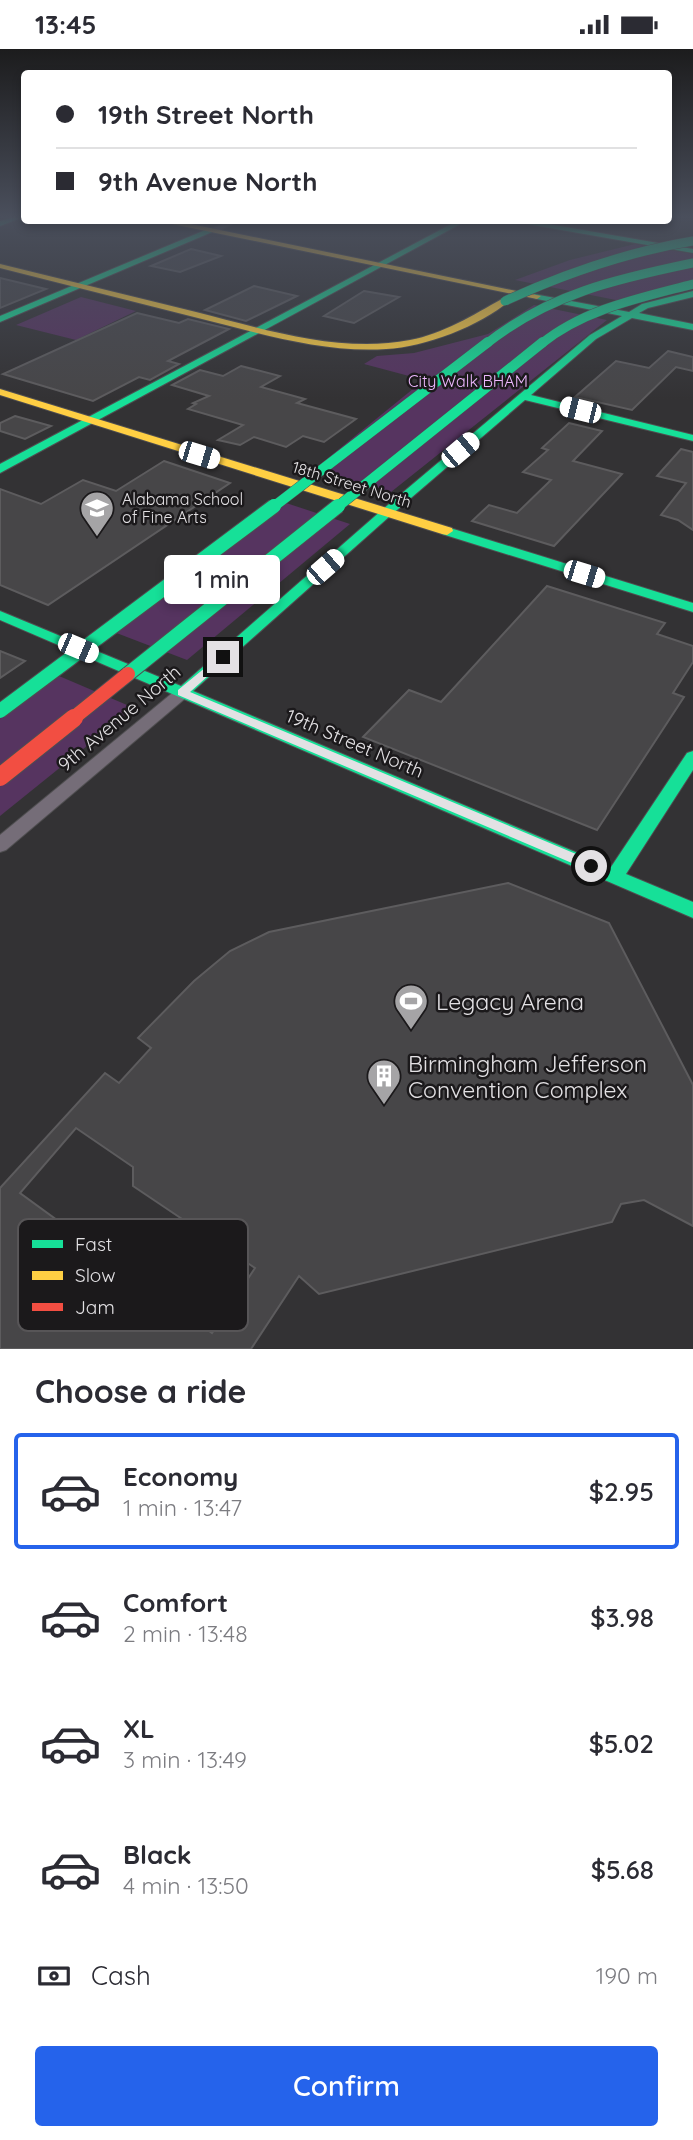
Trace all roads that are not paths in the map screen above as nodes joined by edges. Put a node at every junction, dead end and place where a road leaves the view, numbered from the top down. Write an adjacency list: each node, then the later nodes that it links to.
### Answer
1 (46, 278): 8 (main road)
2 (98, 278): 8 (main road)
3 (356, 278): 13 (main road)
4 (447, 278): 10 (main road)
5 (555, 278): 13 (main road, bridge)
6 (627, 278): 23 (main road, bridge)
7 (693, 284): 25 (main road, bridge)
8 (78, 286): 11 (main road); 13 (main road)
9 (693, 294): 10 (main road, 9th Avenue North)
10 (629, 315): 12 (main road); 15 (main road, 9th Avenue North)
11 (0, 319)
12 (693, 327)
13 (258, 330): 16 (main road)
14 (0, 393): 16 (main road, 18th Street North)
15 (524, 397): 17 (main road); 19 (main road, 9th Avenue North)
16 (89, 421): 18 (main road); 19 (main road, 18th Street North)
17 (693, 438)
18 (0, 469)
19 (386, 513): 20 (main road, 18th Street North); 22 (main road, 9th Avenue North)
20 (693, 608)
21 (0, 615): 22 (main road, 19th Street North)
22 (182, 692): 26 (street, 9th Avenue North); 27 (main road, 19th Street North)
23 (0, 711)
24 (693, 757): 27 (main road)
25 (0, 777)
26 (0, 845)
27 (615, 876): 28 (main road, 19th Street North)
28 (693, 909)

